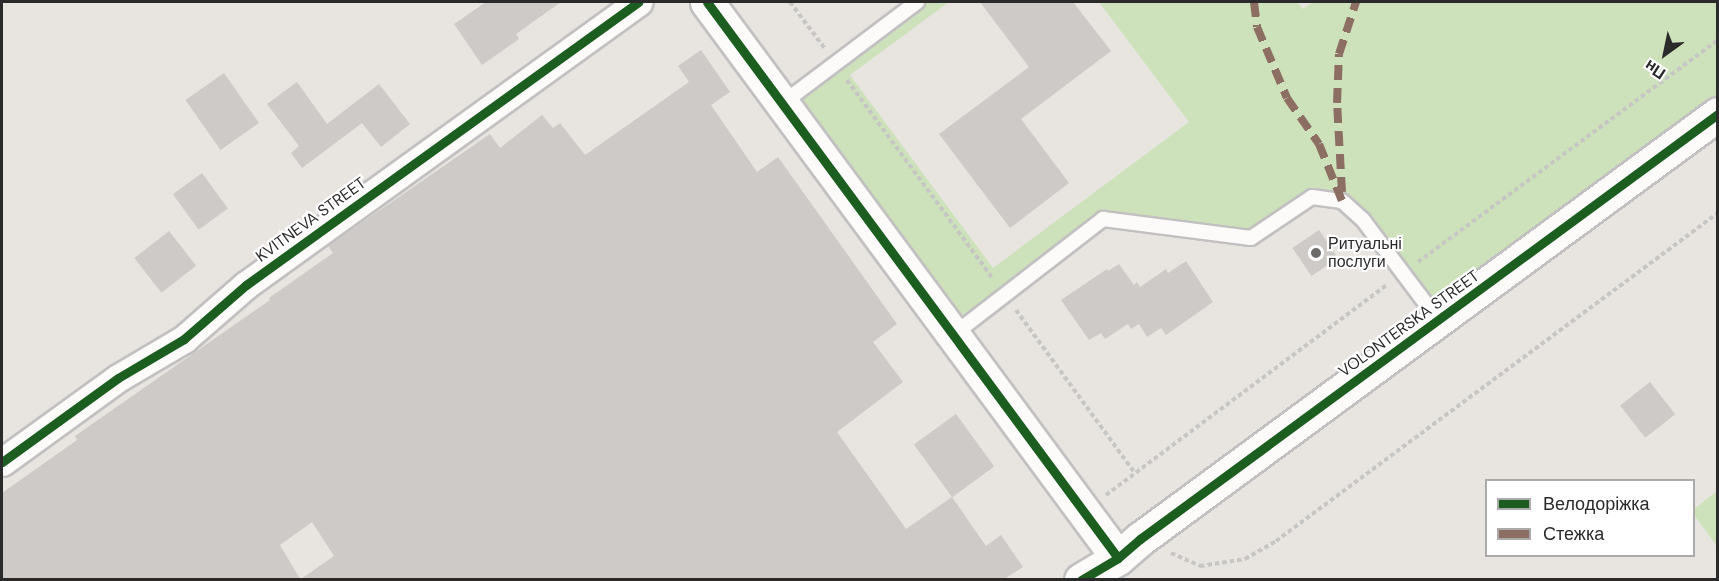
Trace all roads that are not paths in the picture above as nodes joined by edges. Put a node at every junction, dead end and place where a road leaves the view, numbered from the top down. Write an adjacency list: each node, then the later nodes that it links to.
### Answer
1 (639, 2): 8 (street, KVITNEVA STREET)
2 (707, 2): 4 (street)
3 (917, 2): 4 (lane)
4 (783, 103): 7 (street)
5 (1718, 114): 6 (street, VOLONTERSKA STREET)
6 (1438, 320): 7 (lane); 9 (street, VOLONTERSKA STREET)
7 (953, 335): 9 (street)
8 (2, 462)
9 (1129, 549): 10 (street, VOLONTERSKA STREET)
10 (1081, 579)

